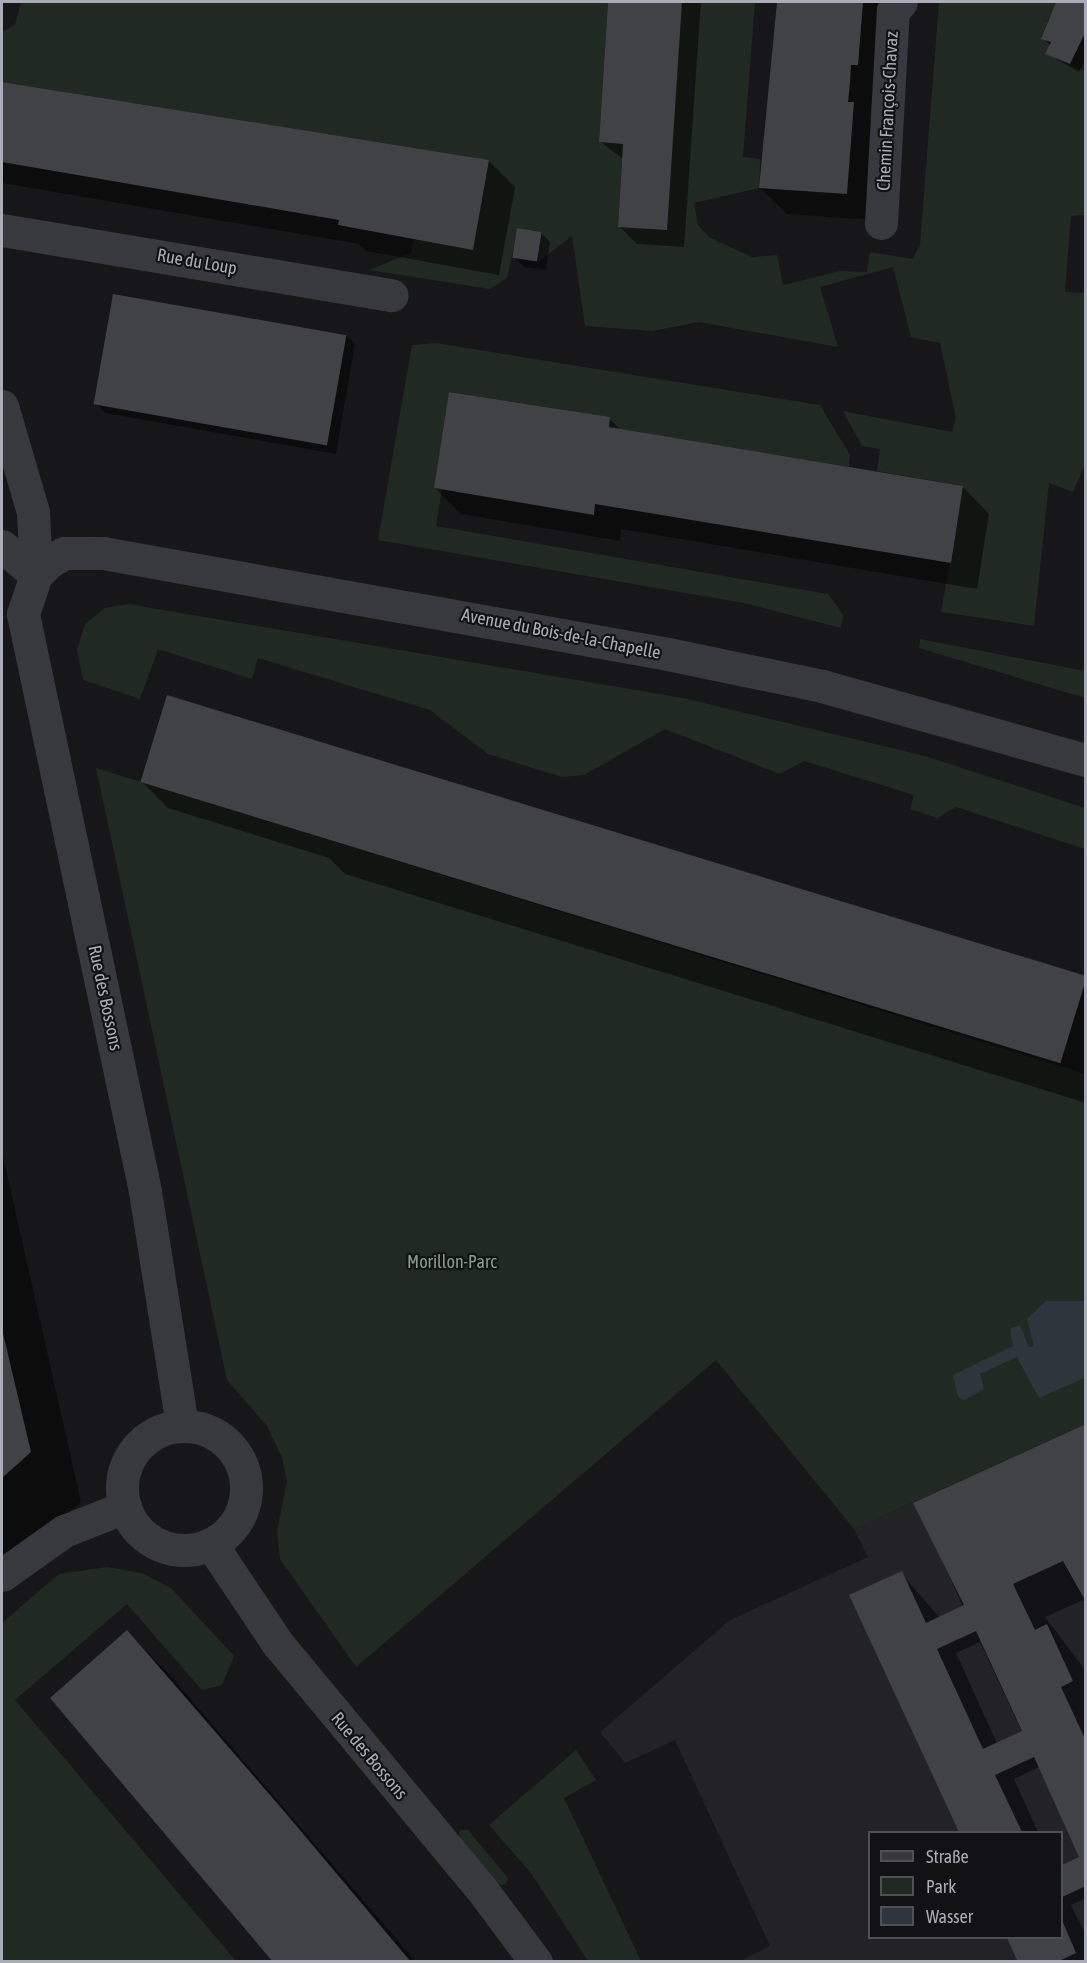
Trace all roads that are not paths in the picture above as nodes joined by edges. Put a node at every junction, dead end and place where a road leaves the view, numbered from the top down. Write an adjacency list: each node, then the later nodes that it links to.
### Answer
1 (901, 2): 2 (street, Chemin François-Chavaz)
2 (881, 224)
3 (2, 230): 4 (street, Rue du Loup)
4 (392, 295)
5 (2, 406): 7 (street, Rue des Bossons)
6 (2, 546): 7 (street)
7 (36, 575): 8 (street, Avenue du Bois-de-la-Chapelle); 9 (street, Rue des Bossons)
8 (1086, 760)
9 (182, 1425): 10 (street); 11 (street)
10 (125, 1507): 11 (street); 12 (street)
11 (211, 1544): 13 (street, Rue des Bossons)
12 (2, 1575)
13 (536, 1962)

